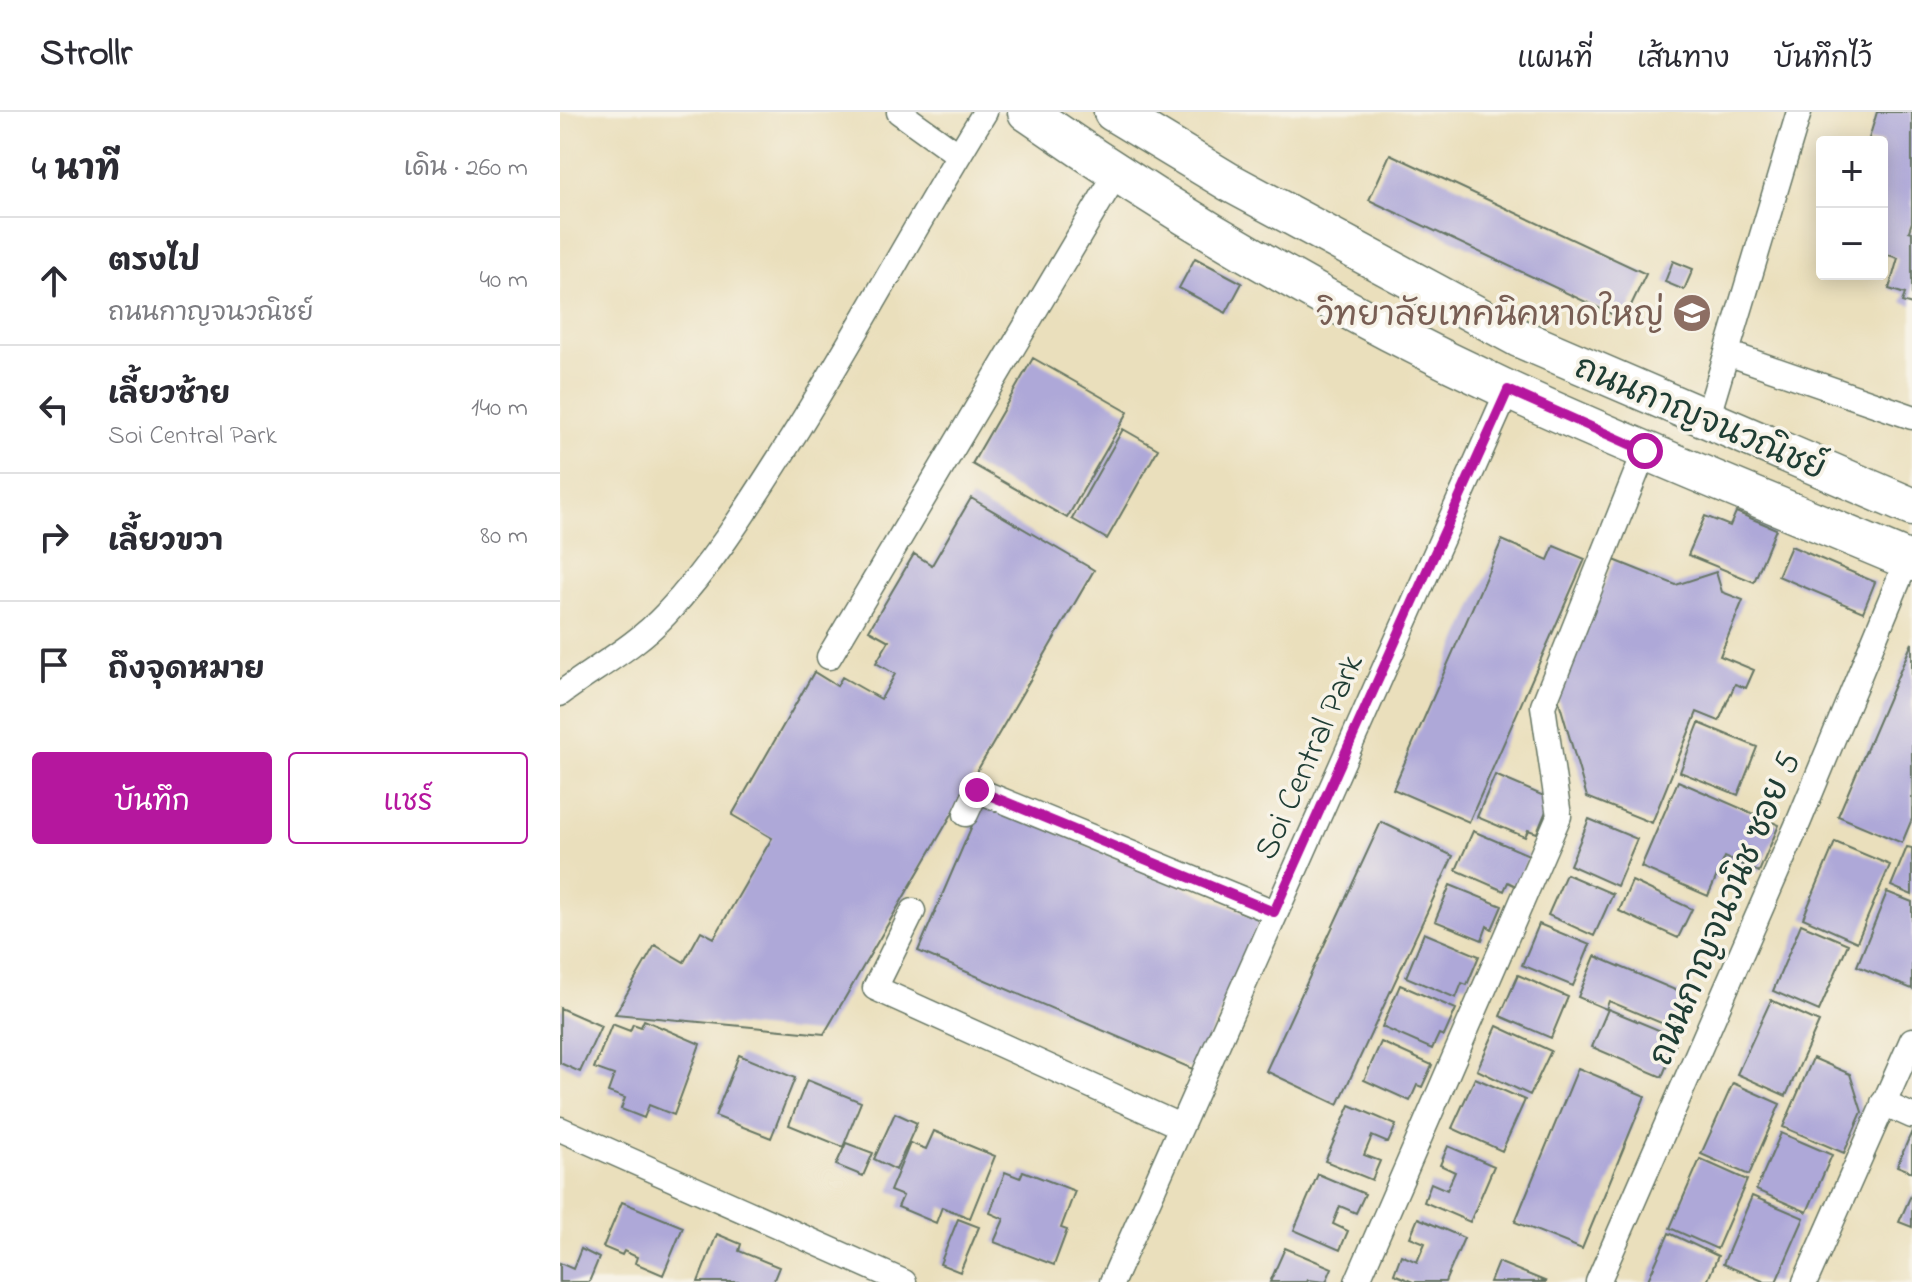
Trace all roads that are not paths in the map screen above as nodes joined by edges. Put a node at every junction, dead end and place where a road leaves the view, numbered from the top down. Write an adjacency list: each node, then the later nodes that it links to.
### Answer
1 (899, 112): 6 (street)
2 (985, 112): 6 (street)
3 (1027, 112): 7 (main road, ถนนกาญจนวณิชย์)
4 (1113, 112): 11 (main road, ถนนกาญจนวณิชย์)
5 (1799, 112): 8 (street)
6 (959, 155): 16 (street)
7 (1116, 174): 9 (main road, ถนนกาญจนวณิชย์); 15 (street)
8 (1727, 353): 10 (street); 11 (street)
9 (1508, 390): 12 (main road, ถนนกาญจนวณิชย์); 19 (street, Soi Central Park)
10 (1912, 417)
11 (1707, 419): 13 (main road, ถนนกาญจนวณิชย์)
12 (1645, 451): 14 (main road, ถนนกาญจนวณิชย์); 27 (street)
13 (1912, 507)
14 (1909, 561): 28 (street, ถนนกาญจนวนิช ซอย 5)
15 (829, 657)
16 (560, 694)
17 (966, 814): 19 (street)
18 (913, 911): 23 (street)
19 (1274, 912): 23 (street, Soi Central Park)
20 (1912, 1040): 21 (street)
21 (1883, 1103): 22 (street); 29 (street)
22 (1912, 1116)
23 (1180, 1126): 26 (street, Soi Central Park)
24 (560, 1129): 25 (street)
25 (904, 1282)
26 (1112, 1282)
27 (1357, 1282)
28 (1598, 1282)
29 (1805, 1282)

